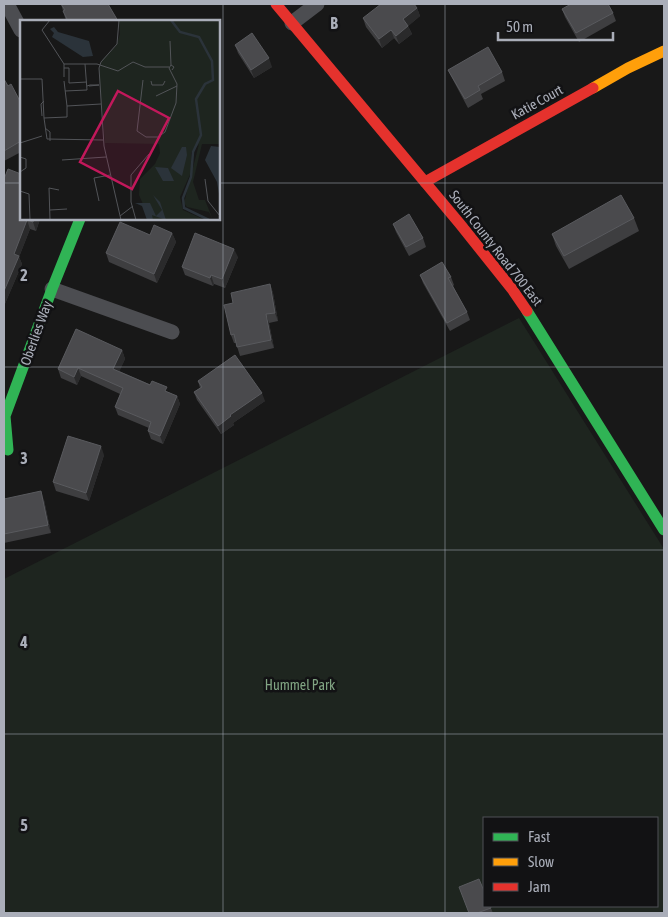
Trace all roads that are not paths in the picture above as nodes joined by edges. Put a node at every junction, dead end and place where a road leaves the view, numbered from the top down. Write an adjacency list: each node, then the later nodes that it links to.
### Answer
1 (7, 4): 5 (street)
2 (276, 4): 4 (street, South County Road 700 East)
3 (317, 4): 4 (street)
4 (292, 24): 7 (street, South County Road 700 East)
5 (20, 28)
6 (664, 50): 7 (street, Katie Court)
7 (425, 182): 12 (street, South County Road 700 East)
8 (80, 220): 9 (street, Oberlies Way)
9 (52, 289): 10 (street); 11 (street, Oberlies Way)
10 (172, 332)
11 (8, 450)
12 (664, 530)

